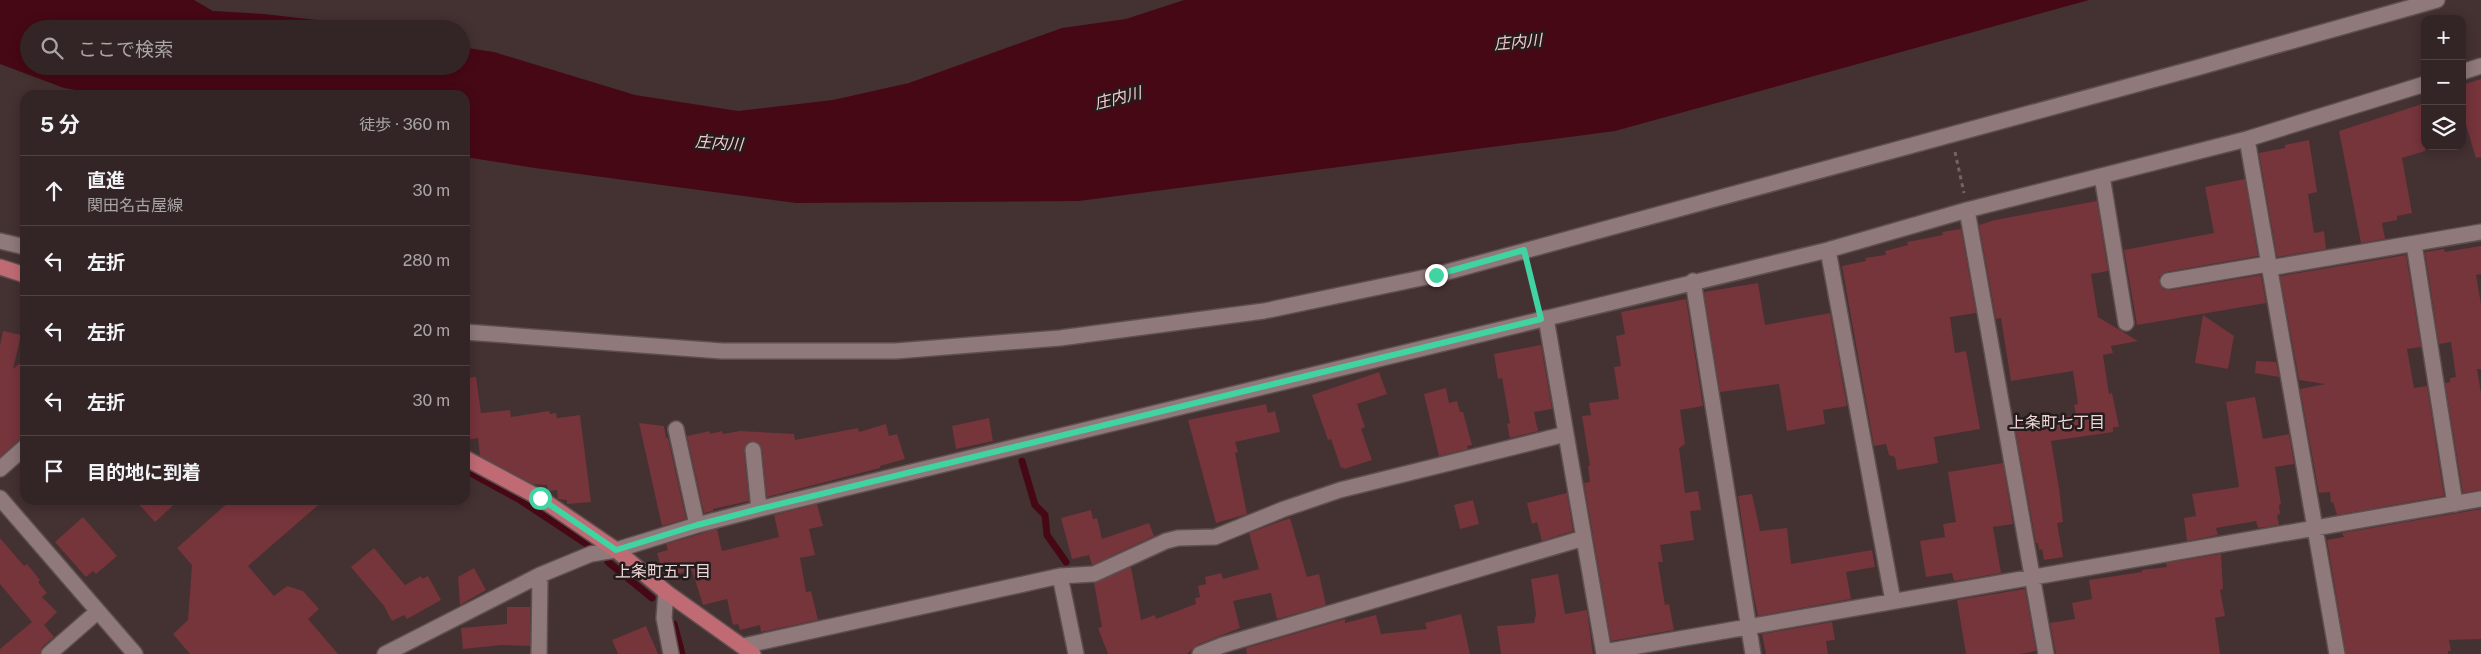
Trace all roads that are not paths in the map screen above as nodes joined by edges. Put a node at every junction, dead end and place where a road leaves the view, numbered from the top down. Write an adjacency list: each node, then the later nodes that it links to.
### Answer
1 (2438, 0): 20 (street)
2 (2481, 66): 3 (street)
3 (2466, 71)
4 (2421, 85): 5 (street)
5 (2247, 139): 6 (street); 13 (street)
6 (2102, 176): 7 (street); 19 (street)
7 (1967, 210): 12 (street); 37 (street)
8 (2481, 232): 10 (street)
9 (0, 241): 11 (street)
10 (2414, 244): 13 (street); 29 (street)
11 (20, 246)
12 (1828, 250): 16 (street); 39 (street)
13 (2268, 266): 17 (street); 32 (street)
14 (0, 267): 15 (main road)
15 (20, 273)
16 (1693, 281): 18 (street); 41 (street)
17 (2168, 281)
18 (1543, 319): 22 (street); 30 (street)
19 (2126, 323)
20 (470, 332)
21 (676, 429): 31 (street)
22 (1566, 434): 33 (street); 36 (street)
23 (753, 450): 30 (street)
24 (20, 451): 26 (street)
25 (470, 461): 34 (main road)
26 (0, 469)
27 (0, 498): 40 (street)
28 (2481, 499): 29 (street)
29 (2455, 504): 32 (street)
30 (759, 509): 31 (street)
31 (697, 525): 34 (street)
32 (2314, 529): 37 (street); 54 (street)
33 (1584, 538): 42 (street); 44 (street)
34 (616, 550): 35 (street); 38 (main road)
35 (540, 575): 47 (street); 48 (street)
36 (1060, 576): 43 (street); 50 (street)
37 (2033, 578): 39 (street); 53 (street)
38 (666, 592): 43 (main road); 49 (street)
39 (1893, 601): 41 (street)
40 (97, 612): 45 (street); 46 (street)
41 (1748, 626): 44 (street); 52 (street)
42 (1223, 649): 51 (street)
43 (748, 650)
44 (1604, 653)
45 (49, 654)
46 (135, 654)
47 (385, 654)
48 (539, 654)
49 (671, 654)
50 (1076, 654)
51 (1200, 654)
52 (1753, 654)
53 (2046, 654)
54 (2336, 654)

